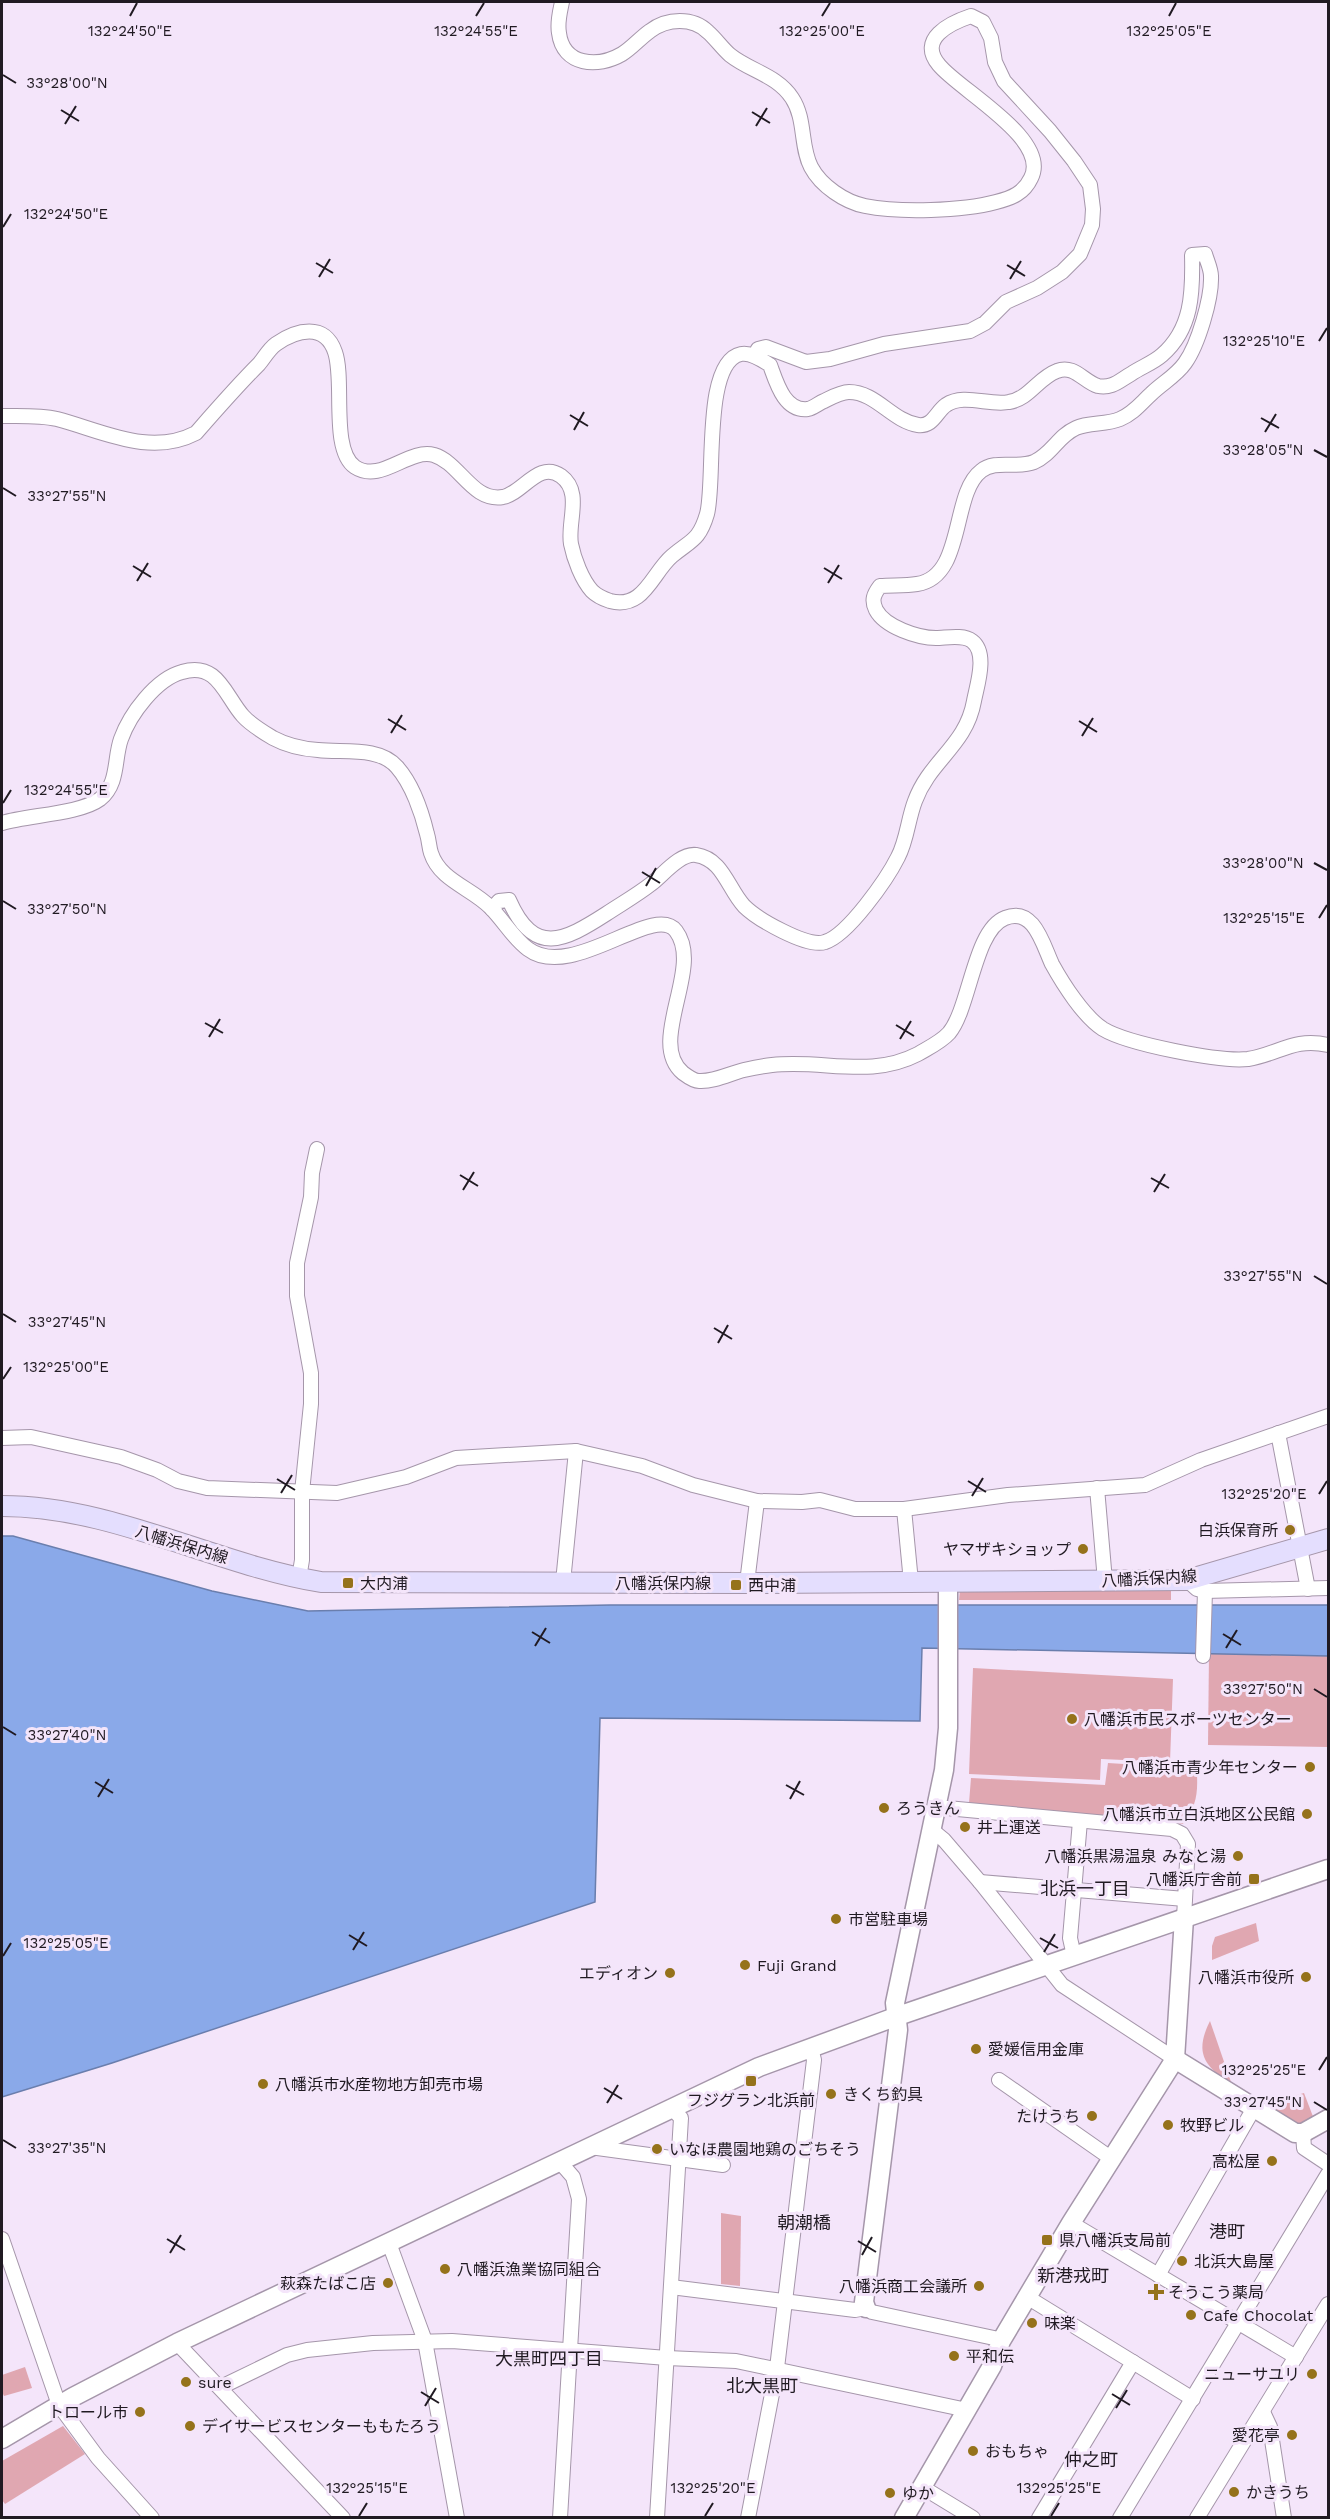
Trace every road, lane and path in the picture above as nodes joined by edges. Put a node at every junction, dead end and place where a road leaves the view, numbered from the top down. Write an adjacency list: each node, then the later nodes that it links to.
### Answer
1 (562, 2): 2 (street)
2 (755, 356): 3 (street); 5 (street)
3 (2, 416)
4 (2, 823): 5 (street)
5 (492, 909): 6 (street)
6 (1329, 1045)
7 (317, 1149): 13 (street)
8 (1329, 1416): 9 (street)
9 (1278, 1433): 12 (street); 18 (street)
10 (2, 1438): 13 (street)
11 (576, 1451): 13 (street); 14 (street); 22 (street)
12 (1097, 1488): 16 (street); 21 (street)
13 (302, 1492): 19 (street)
14 (757, 1501): 16 (street); 24 (street)
15 (2, 1506): 19 (main road, 八幡浜保内線)
16 (904, 1509): 23 (street)
17 (1329, 1539): 18 (main road, 八幡浜保内線)
18 (1299, 1548): 20 (main road, 八幡浜保内線); 26 (street)
19 (299, 1578): 22 (main road, 八幡浜保内線)
20 (1187, 1580): 21 (main road, 八幡浜保内線); 28 (street)
21 (1105, 1581): 27 (main road, 八幡浜保内線)
22 (563, 1582): 24 (main road, 八幡浜保内線)
23 (911, 1582): 24 (main road, 八幡浜保内線); 27 (main road, 八幡浜保内線)
24 (747, 1583)
25 (1329, 1588): 26 (street)
26 (1308, 1589): 28 (street)
27 (948, 1592): 30 (street)
28 (1204, 1597): 29 (street)
29 (1203, 1656)
30 (936, 1807): 31 (street); 32 (street)
31 (1080, 1821): 35 (street); 36 (street)
32 (933, 1831): 34 (street); 40 (street)
33 (1329, 1869): 37 (street)
34 (980, 1882): 35 (street); 39 (street)
35 (1074, 1891): 36 (street); 38 (street)
36 (1185, 1899): 37 (street)
37 (1184, 1918): 38 (street); 42 (street)
38 (1074, 1956): 39 (street)
39 (1047, 1966): 40 (street); 42 (street)
40 (896, 2017): 41 (street); 63 (street)
41 (811, 2048): 44 (street); 61 (street)
42 (1175, 2059): 45 (street); 49 (street)
43 (999, 2080): 49 (street)
44 (671, 2108): 48 (street); 50 (street)
45 (1254, 2108): 47 (street); 58 (street)
46 (1329, 2120): 47 (street)
47 (1303, 2133): 52 (street)
48 (590, 2147): 50 (street); 51 (street)
49 (1112, 2158): 55 (street)
50 (679, 2159): 53 (street); 59 (street)
51 (560, 2162): 57 (street); 68 (street)
52 (1329, 2164)
53 (723, 2165)
54 (1329, 2174): 64 (street)
55 (1071, 2223): 58 (street); 60 (street)
56 (2, 2239): 75 (street)
57 (389, 2242): 65 (street); 67 (street)
58 (1158, 2275): 64 (street)
59 (671, 2287): 61 (street); 70 (street)
60 (1027, 2297): 66 (street); 71 (street)
61 (785, 2301): 63 (street); 72 (street)
62 (1329, 2304): 69 (street)
63 (866, 2308): 66 (street)
64 (1237, 2323): 69 (street); 74 (street)
65 (425, 2341): 68 (street); 73 (street); 82 (street)
66 (1001, 2341): 76 (street)
67 (177, 2343): 73 (street); 75 (street)
68 (570, 2351): 70 (street); 83 (street)
69 (1296, 2357): 77 (street)
70 (667, 2358): 72 (street); 84 (street)
71 (1133, 2362): 74 (street); 88 (street)
72 (777, 2368): 76 (street); 85 (street)
73 (221, 2387): 81 (street)
74 (1192, 2399): 89 (street)
75 (59, 2405): 78 (street); 80 (street)
76 (967, 2410): 79 (street)
77 (1263, 2412): 90 (street); 91 (street)
78 (2, 2439)
79 (922, 2487): 86 (street); 87 (street)
80 (152, 2517)
81 (343, 2517)
82 (456, 2517)
83 (560, 2517)
84 (657, 2517)
85 (748, 2517)
86 (904, 2517)
87 (973, 2517)
88 (1039, 2517)
89 (1120, 2517)
90 (1197, 2517)
91 (1284, 2517)

